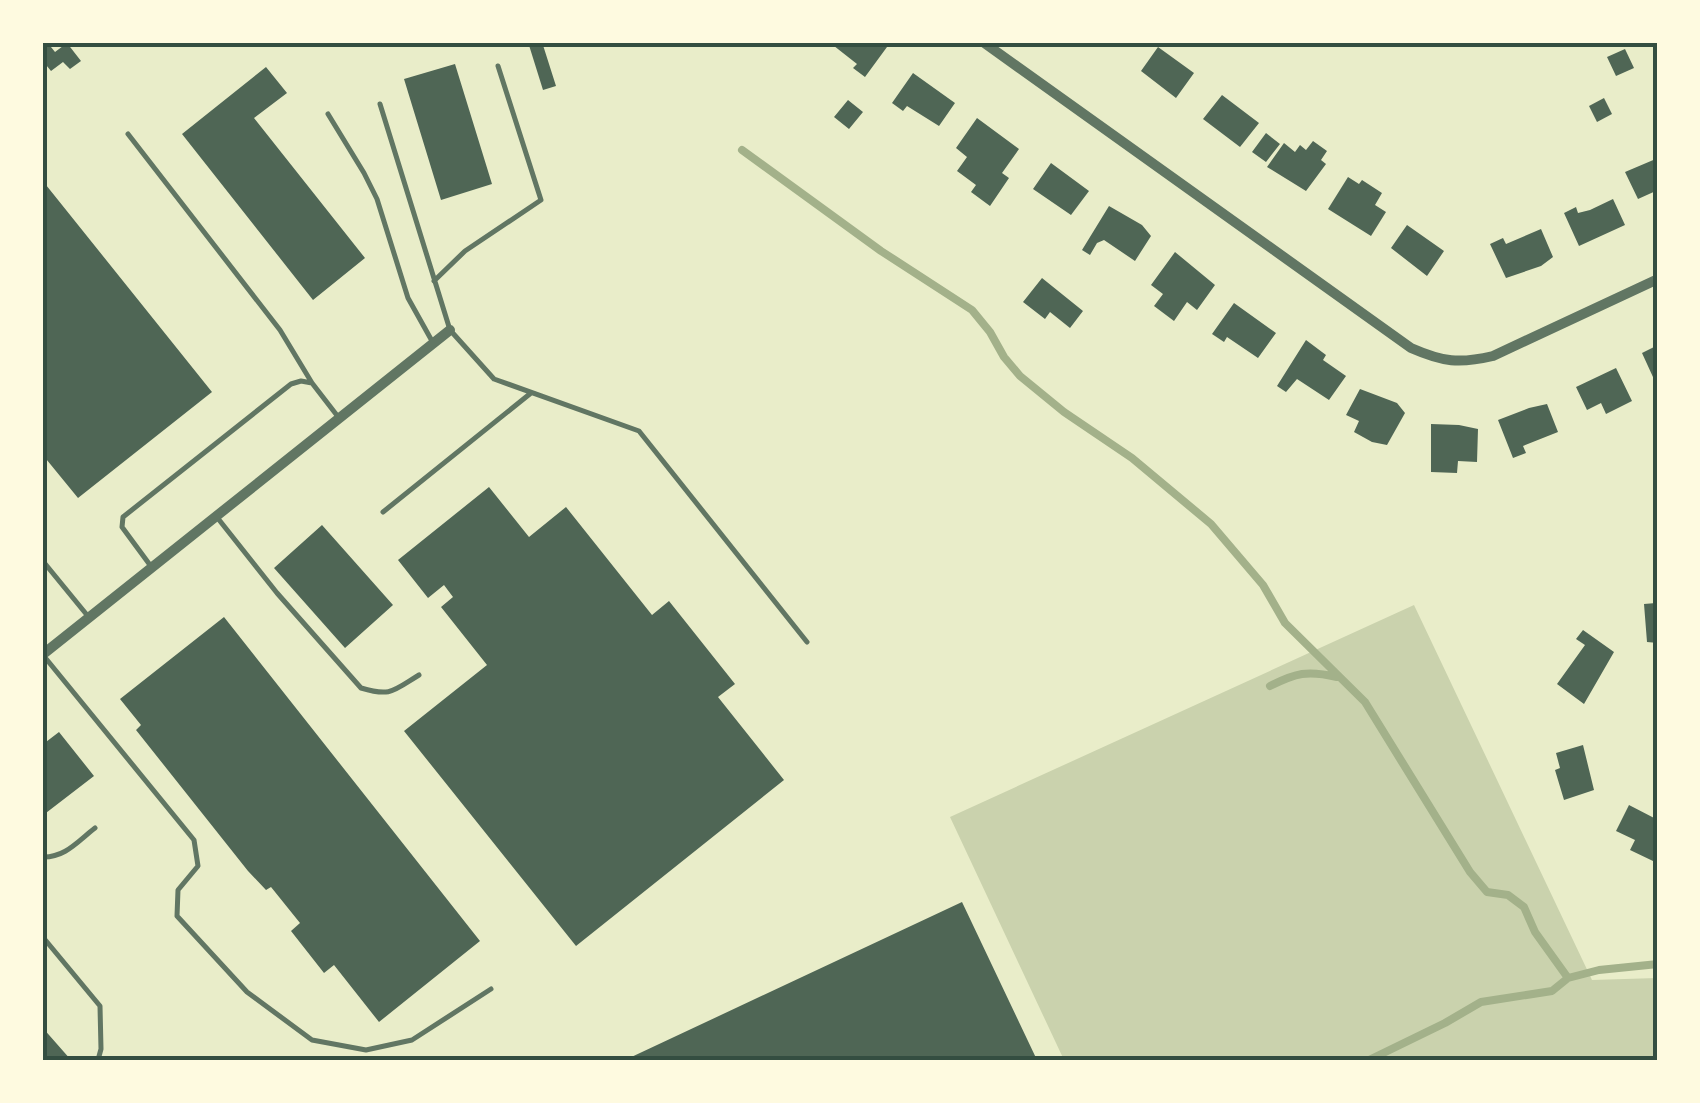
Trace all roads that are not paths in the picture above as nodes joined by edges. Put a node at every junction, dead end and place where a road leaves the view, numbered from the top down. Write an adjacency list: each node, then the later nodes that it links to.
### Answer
1 (983, 42): 7 (street)
2 (498, 66): 6 (lane)
3 (380, 104): 6 (lane)
4 (328, 114): 9 (lane)
5 (128, 134): 10 (lane)
6 (434, 280): 8 (lane)
7 (1658, 280)
8 (450, 330): 9 (street); 11 (lane)
9 (434, 343): 12 (street)
10 (312, 382): 12 (lane); 16 (lane)
11 (531, 393): 13 (lane); 18 (lane)
12 (340, 418): 14 (street)
13 (383, 512)
14 (216, 516): 16 (street); 20 (lane)
15 (42, 560): 17 (lane)
16 (152, 568): 17 (street)
17 (89, 618): 19 (street)
18 (807, 642)
19 (43, 655): 24 (lane)
20 (418, 676)
21 (95, 828): 22 (lane)
22 (42, 857)
23 (42, 936): 25 (lane)
24 (492, 988)
25 (98, 1060)

